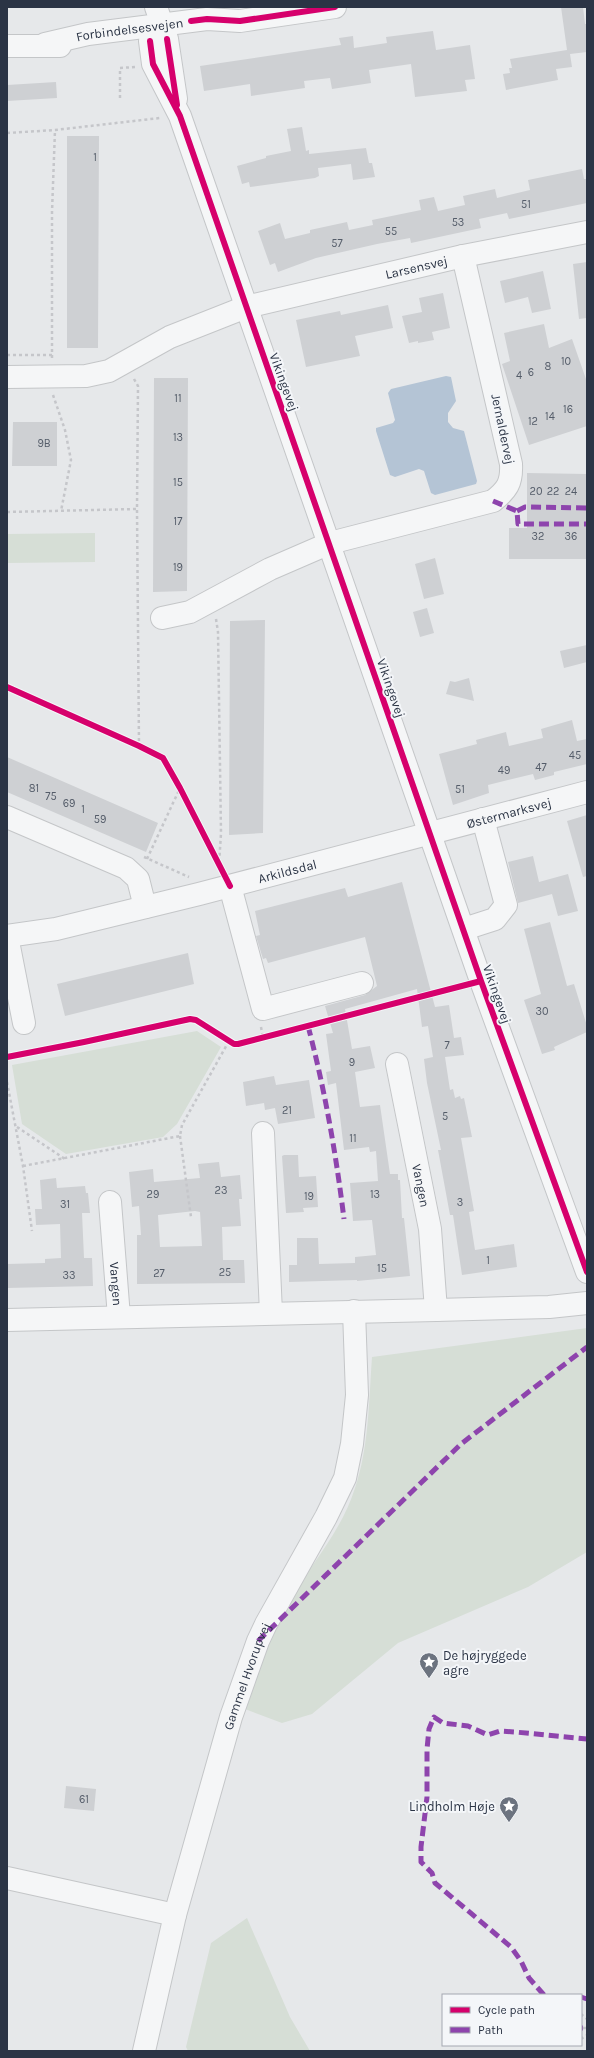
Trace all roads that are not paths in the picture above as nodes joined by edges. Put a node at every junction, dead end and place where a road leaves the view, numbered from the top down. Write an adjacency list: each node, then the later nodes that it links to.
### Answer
1 (335, 7): 2 (street, Forbindelsesvejen)
2 (158, 28): 3 (street, Forbindelsesvejen); 6 (street, Vikingevej)
3 (7, 46)
4 (587, 232): 5 (street, Larsensvej)
5 (463, 256): 6 (street, Larsensvej); 8 (street, Jernaldervej)
6 (246, 307): 7 (street); 8 (street, Vikingevej)
7 (7, 377)
8 (330, 543): 9 (street); 13 (street, Vikingevej)
9 (162, 618)
10 (587, 792): 12 (street, Østermarksvej)
11 (7, 817): 15 (street)
12 (483, 819): 13 (street, Østermarksvej); 16 (street)
13 (430, 833): 14 (street, Arkildsdal); 16 (street, Vikingevej)
14 (230, 886): 15 (street, Arkildsdal); 18 (street)
15 (145, 908): 17 (street, Arkildsdal)
16 (464, 929): 23 (street, Vikingevej)
17 (7, 936): 19 (street)
18 (362, 983)
19 (24, 1024)
20 (397, 1064): 25 (street, Vangen)
21 (263, 1133): 27 (street)
22 (110, 1202): 28 (street, Vangen)
23 (587, 1272)
24 (587, 1303): 25 (street, Vangen)
25 (436, 1310): 26 (street, Vangen)
26 (354, 1311): 27 (street, Vangen); 31 (street, Gammel Hvorupvej)
27 (271, 1313): 28 (street, Vangen)
28 (119, 1317): 29 (street, Vangen)
29 (7, 1320)
30 (7, 1878): 31 (street)
31 (176, 1915): 32 (street, Gammel Hvorupvej)
32 (144, 2051)

